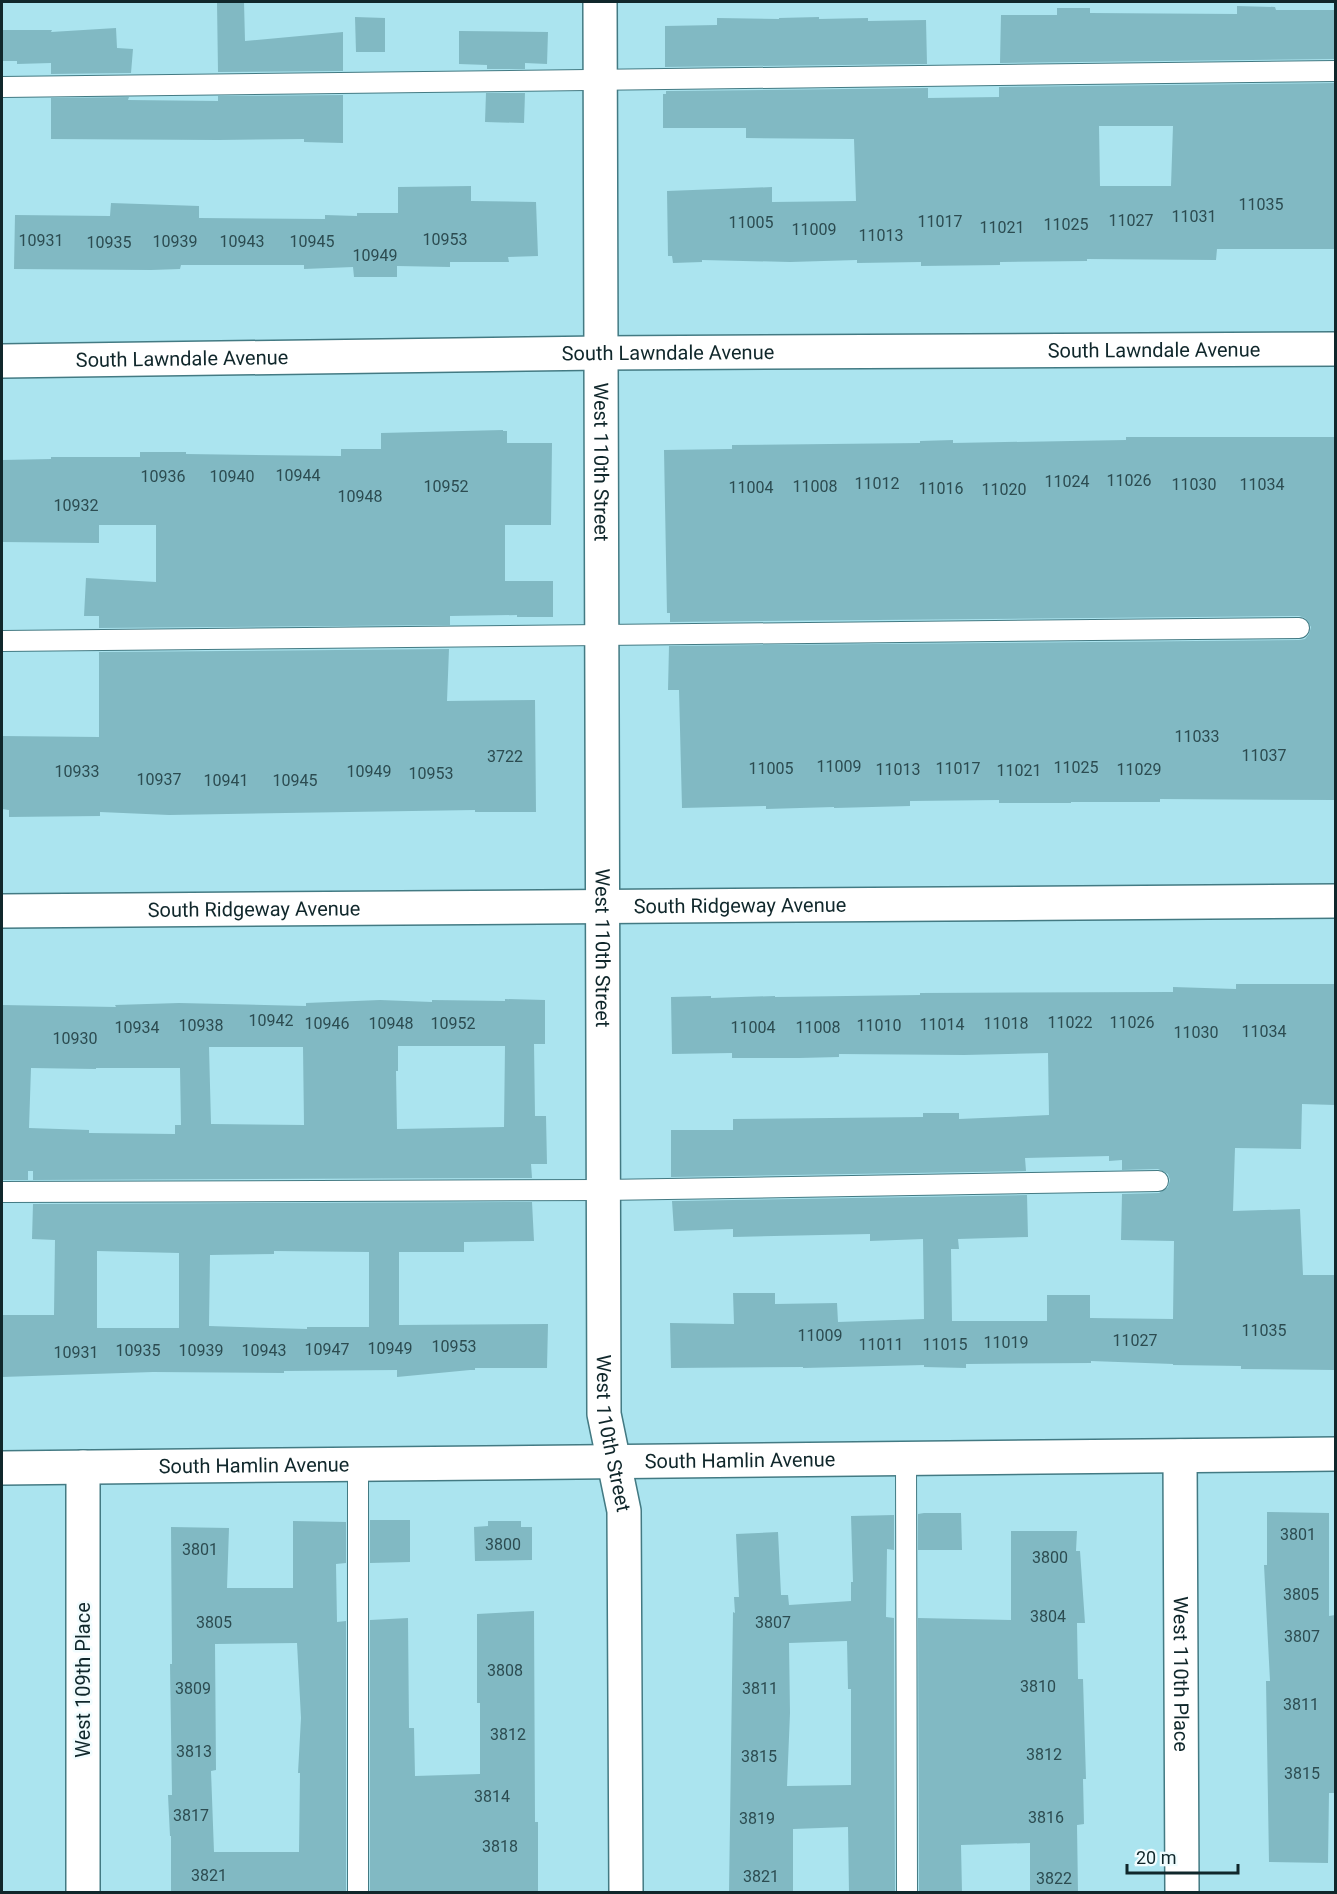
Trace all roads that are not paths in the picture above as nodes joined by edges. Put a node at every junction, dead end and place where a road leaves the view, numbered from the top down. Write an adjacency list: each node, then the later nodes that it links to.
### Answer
1 (600, 2): 3 (street, West 110th Street)
2 (1335, 71): 3 (lane)
3 (600, 80): 4 (lane); 6 (street, West 110th Street)
4 (2, 87)
5 (1335, 349): 6 (street, South Lawndale Avenue)
6 (601, 353): 7 (street, South Lawndale Avenue); 9 (street, West 110th Street)
7 (2, 361)
8 (1299, 628): 9 (lane)
9 (602, 635): 10 (lane); 12 (street, West 110th Street)
10 (2, 641)
11 (1335, 901): 12 (street, South Ridgeway Avenue)
12 (603, 907): 13 (street, South Ridgeway Avenue); 15 (street, West 110th Street)
13 (2, 911)
14 (1158, 1181): 15 (lane)
15 (603, 1190): 16 (lane); 20 (street, West 110th Street)
16 (2, 1192)
17 (1335, 1454): 18 (street, South Hamlin Avenue)
18 (1180, 1456): 19 (street, South Hamlin Avenue); 28 (street, West 110th Place)
19 (906, 1459): 20 (street, South Hamlin Avenue); 27 (lane)
20 (614, 1462): 21 (street, South Hamlin Avenue); 26 (street, West 110th Street)
21 (358, 1464): 22 (street, South Hamlin Avenue); 25 (lane)
22 (84, 1467): 23 (street, South Hamlin Avenue); 24 (street, West 109th Place)
23 (2, 1468)
24 (83, 1893)
25 (358, 1893)
26 (626, 1893)
27 (907, 1893)
28 (1182, 1893)

